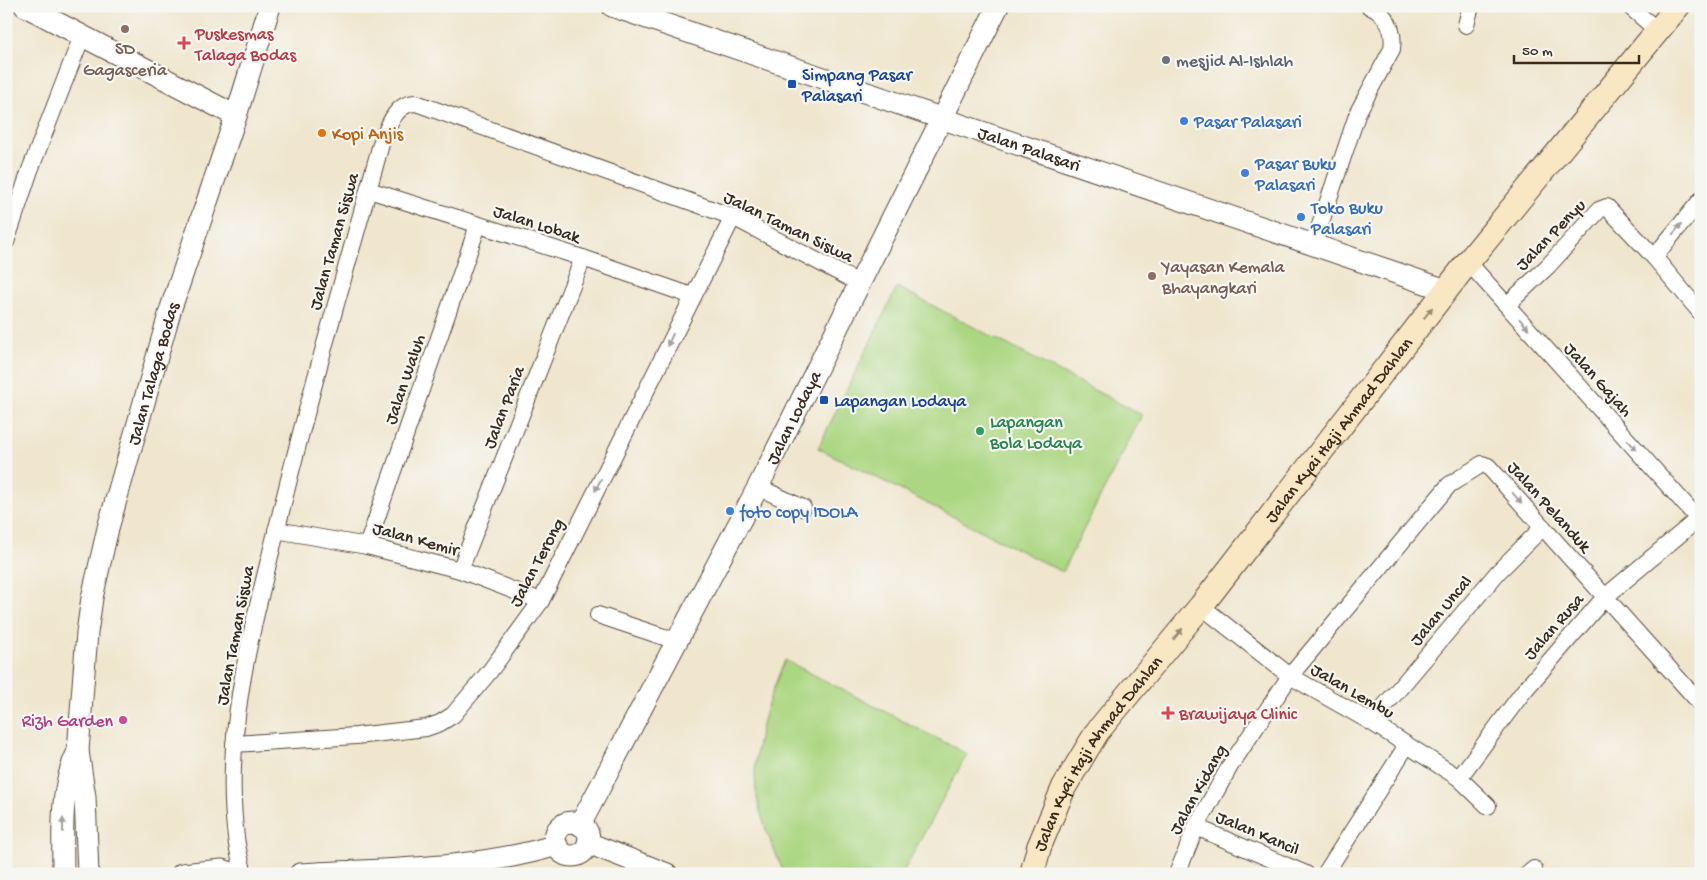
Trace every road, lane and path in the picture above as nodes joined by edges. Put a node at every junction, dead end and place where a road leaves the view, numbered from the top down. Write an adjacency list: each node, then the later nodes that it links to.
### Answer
1 (25, 6): 11 (street)
2 (270, 6): 12 (street, Jalan Talaga Bodas)
3 (998, 6): 13 (street, Jalan Lodaya)
4 (1471, 6): 9 (street)
5 (1629, 6): 10 (street)
6 (1678, 6): 10 (main road, Jalan Kyai Haji Ahmad Dahlan)
7 (620, 7): 13 (street, Jalan Palasari)
8 (1379, 9): 19 (street)
9 (1466, 25)
10 (1658, 31): 22 (main road, Jalan Kyai Haji Ahmad Dahlan)
11 (82, 36): 12 (street); 18 (street)
12 (236, 116): 45 (street, Jalan Talaga Bodas)
13 (943, 118): 19 (street, Jalan Palasari); 23 (street, Jalan Lodaya)
14 (369, 190): 16 (street, Jalan Taman Siswa); 17 (street, Jalan Lobak); 32 (street, Jalan Taman Siswa)
15 (1701, 200): 20 (street, one-way to 15)
16 (733, 217): 23 (street, Jalan Taman Siswa); 25 (street, Jalan Terong)
17 (478, 225): 21 (street, Jalan Lobak); 33 (street, Jalan Waluh)
18 (6, 242)
19 (1313, 246): 24 (street, Jalan Palasari)
20 (1654, 257): 26 (street, Jalan Penyu); 27 (street, Jalan Penyu)
21 (583, 258): 25 (street, Jalan Lobak); 34 (street, Jalan Paria)
22 (1468, 262): 24 (main road, Jalan Kyai Haji Ahmad Dahlan); 26 (street, Jalan Gajah)
23 (858, 283): 28 (street, Jalan Lodaya)
24 (1446, 290): 37 (main road, Jalan Kyai Haji Ahmad Dahlan, one-way to 24)
25 (692, 296): 36 (street, Jalan Terong, one-way to 36)
26 (1507, 305): 30 (street, Jalan Gajah, one-way to 30)
27 (1701, 313)
28 (758, 487): 29 (street); 39 (street, Jalan Lodaya)
29 (803, 508)
30 (1699, 521): 35 (street, Jalan Rusa)
31 (1544, 527): 35 (street, Jalan Pelanduk); 40 (street, Jalan Pelanduk, one-way to 31); 42 (street, Jalan Uncal)
32 (276, 530): 33 (street, Jalan Kemir); 43 (street, Jalan Taman Siswa)
33 (367, 546): 34 (street, Jalan Kemir)
34 (460, 570): 36 (street, Jalan Kemir)
35 (1605, 597): 41 (street, Jalan Pelanduk); 46 (street, Jalan Rusa)
36 (541, 601): 43 (street, Jalan Terong)
37 (1201, 606): 40 (street, Jalan Lembu); 58 (main road, Jalan Kyai Haji Ahmad Dahlan, one-way to 37)
38 (598, 615): 39 (street)
39 (676, 641): 49 (street, Jalan Lodaya)
40 (1290, 676): 42 (street, Jalan Lembu); 48 (street, Jalan Kidang)
41 (1700, 702)
42 (1371, 722): 44 (street, Jalan Lembu)
43 (234, 744): 55 (street, Jalan Taman Siswa)
44 (1407, 745): 46 (street, Jalan Lembu); 61 (street)
45 (78, 751): 51 (street, Jalan Talaga Bodas, one-way to 45); 52 (street, Jalan Talaga Bodas)
46 (1459, 778): 47 (street, Jalan Lembu)
47 (1488, 806)
48 (1196, 827): 59 (street, Jalan Kidang); 60 (street, Jalan Kancil)
49 (584, 834): 50 (street); 57 (street)
50 (456, 869): 56 (street)
51 (63, 874)
52 (88, 874)
53 (182, 874): 54 (street)
54 (234, 874)
55 (244, 874)
56 (300, 874)
57 (667, 874)
58 (1032, 874)
59 (1177, 874)
60 (1306, 874)
61 (1324, 874)

